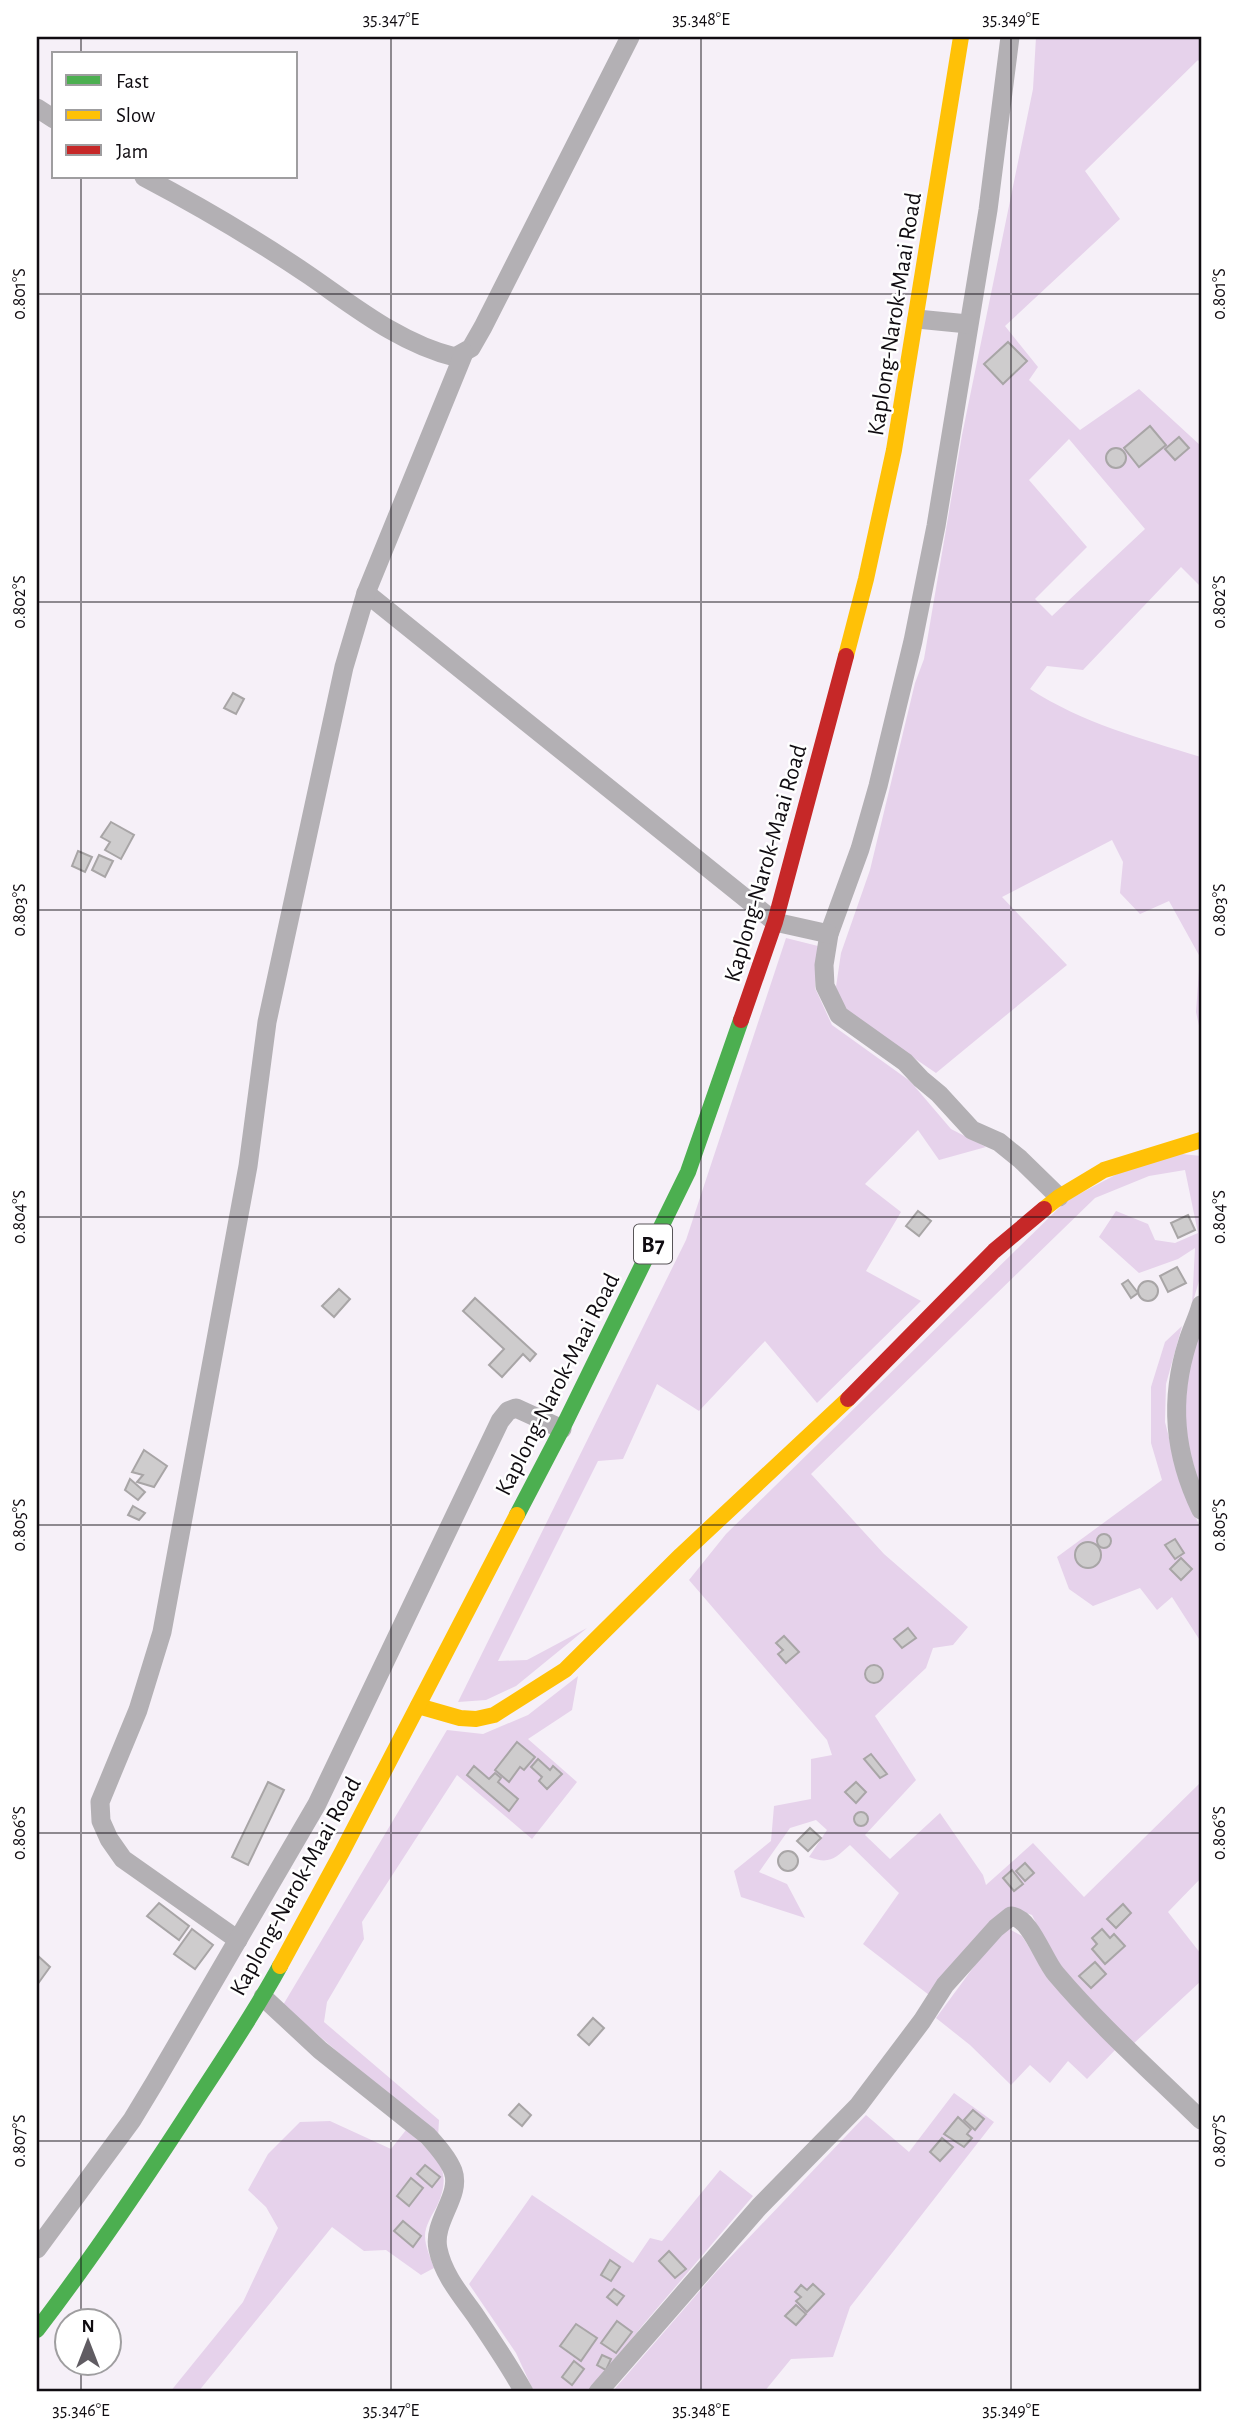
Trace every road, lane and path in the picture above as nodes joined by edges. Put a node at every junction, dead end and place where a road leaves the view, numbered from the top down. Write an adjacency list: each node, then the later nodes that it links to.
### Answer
1 (630, 37): 9 (street)
2 (961, 37): 7 (main road, Kaplong-Narok-Maai Road / B7)
3 (1010, 37): 8 (street)
4 (37, 108): 5 (street)
5 (52, 118)
6 (146, 178): 9 (street)
7 (917, 319): 8 (street); 11 (main road, Kaplong-Narok-Maai Road / B7)
8 (968, 324): 12 (street)
9 (464, 353): 10 (street)
10 (366, 593): 11 (street); 19 (street)
11 (775, 922): 12 (street); 16 (main road, Kaplong-Narok-Maai Road / B7)
12 (829, 933): 14 (street)
13 (1201, 1140): 14 (main road)
14 (1059, 1197): 18 (main road)
15 (1201, 1305): 17 (street)
16 (562, 1429): 18 (main road, Kaplong-Narok-Maai Road / B7); 19 (street)
17 (1201, 1510)
18 (418, 1706): 20 (main road, Kaplong-Narok-Maai Road / B7)
19 (238, 1940): 22 (street)
20 (263, 1997): 25 (main road, Kaplong-Narok-Maai Road / B7); 28 (street)
21 (1201, 2120): 29 (street)
22 (37, 2249)
23 (37, 2297): 24 (street)
24 (53, 2306)
25 (56, 2306)
26 (52, 2311): 27 (main road, Kaplong-Narok-Maai Road / B7)
27 (37, 2330)
28 (524, 2392)
29 (598, 2392)

